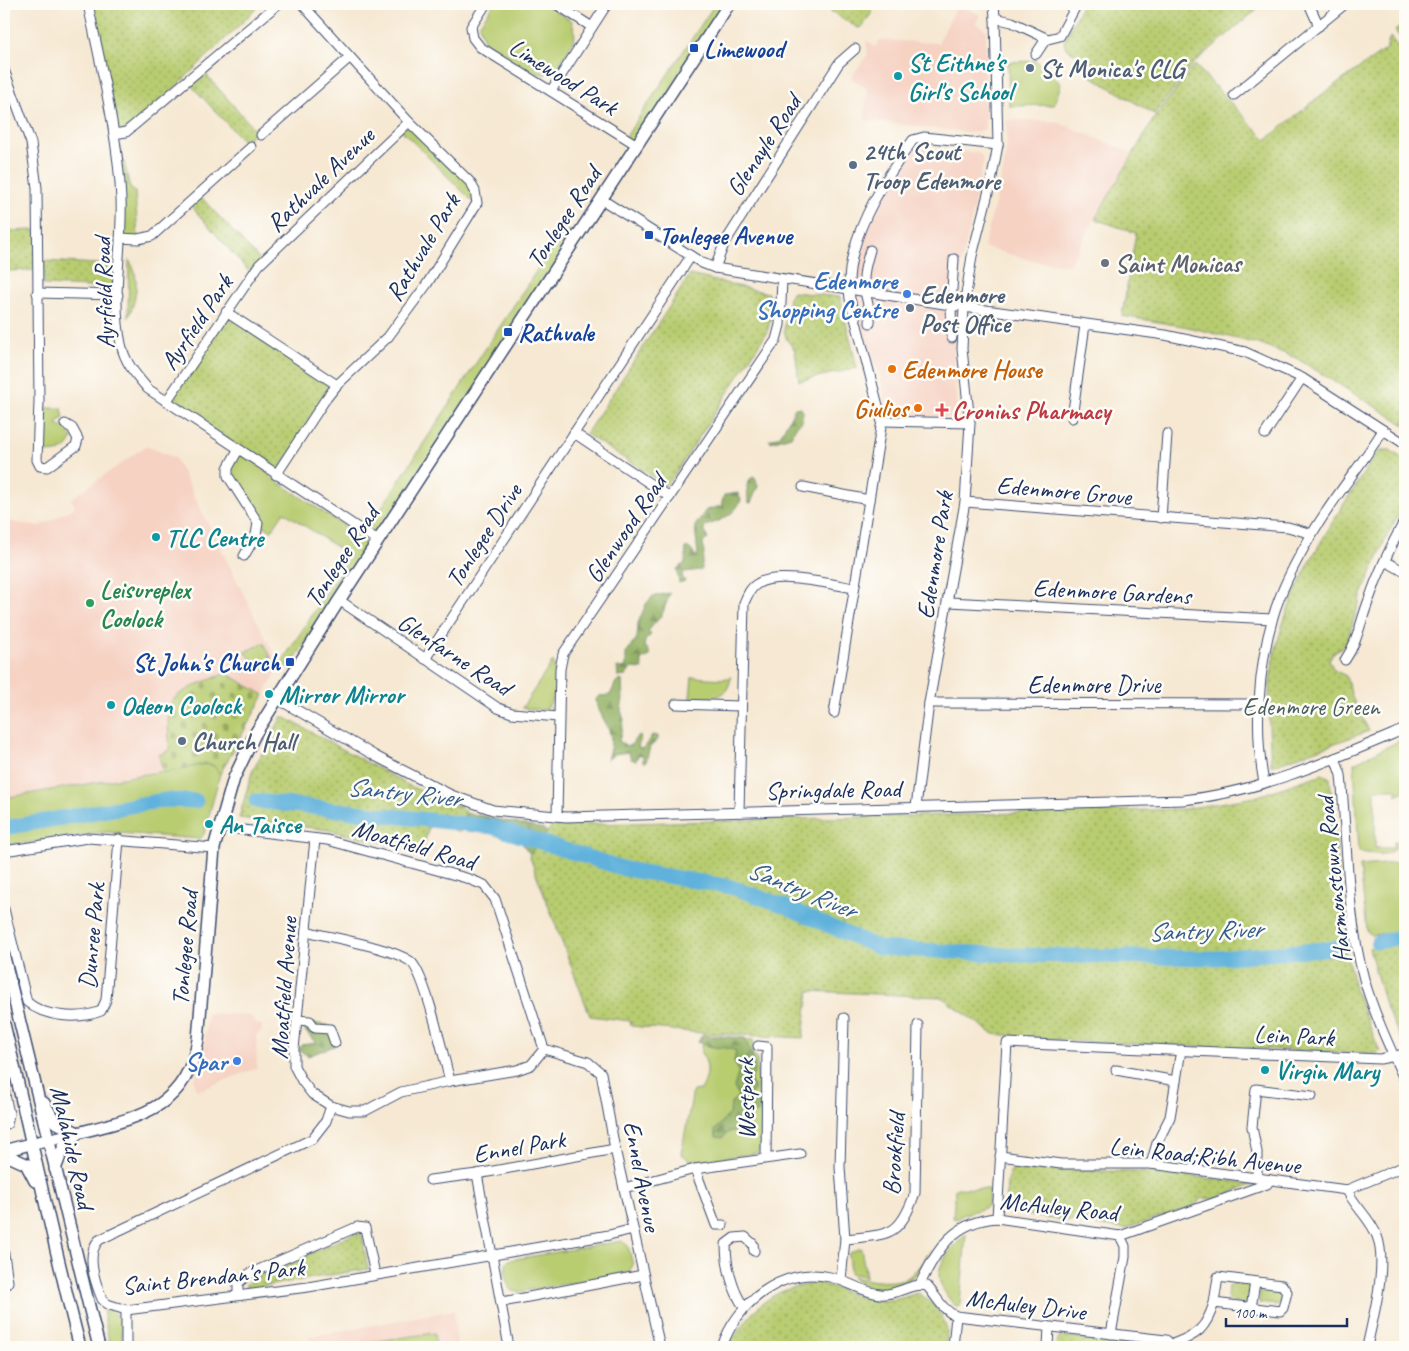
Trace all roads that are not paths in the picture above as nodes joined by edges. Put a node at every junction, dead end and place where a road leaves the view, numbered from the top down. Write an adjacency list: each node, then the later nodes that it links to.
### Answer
1 (88, 4): 23 (street, Ayrfield Road)
2 (278, 4): 23 (street)
3 (302, 4): 18 (street, Rathvale Park)
4 (486, 4): 20 (street, Limewood Park)
5 (556, 4): 14 (street)
6 (607, 4): 14 (street)
7 (729, 4): 25 (main road, Tonlegee Road)
8 (994, 4): 12 (street)
9 (1077, 4): 15 (street)
10 (1309, 4): 13 (street)
11 (1345, 4): 13 (street)
12 (994, 18): 15 (street); 26 (street)
13 (1319, 26): 21 (street)
14 (592, 27): 20 (street)
15 (1046, 39): 17 (street)
16 (855, 49): 34 (street, Glenayle Road)
17 (1036, 54)
18 (348, 58): 22 (street, Rathvale Park); 24 (street)
19 (4, 70): 38 (street)
20 (551, 91): 25 (street, Limewood Park)
21 (1234, 95)
22 (409, 122): 33 (street, Rathvale Avenue); 46 (street, Rathvale Park)
23 (114, 134): 29 (street, Ayrfield Road)
24 (261, 135)
25 (637, 145): 28 (main road, Tonlegee Road)
26 (998, 145): 36 (street); 40 (street)
27 (251, 147): 29 (street)
28 (601, 199): 31 (street); 66 (main road, Tonlegee Road)
29 (120, 238): 39 (street, Ayrfield Road)
30 (870, 250): 37 (street)
31 (691, 256): 34 (street); 53 (street, Tonlegee Drive)
32 (954, 259): 40 (street)
33 (259, 265): 41 (street, Ayrfield Park)
34 (715, 268): 35 (street)
35 (782, 280): 36 (street); 60 (street, Glenwood Road)
36 (848, 288): 37 (street); 49 (street)
37 (865, 291): 40 (street); 42 (street)
38 (38, 293): 39 (street); 51 (street)
39 (118, 295): 47 (street, Ayrfield Road)
40 (957, 306): 43 (street); 44 (street); 50 (street, Edenmore Park)
41 (226, 312): 46 (street); 47 (street, Ayrfield Park)
42 (870, 323)
43 (1085, 324): 45 (street); 48 (street)
44 (952, 338)
45 (1302, 378): 52 (street); 55 (street)
46 (337, 385): 58 (street, Rathvale Park)
47 (166, 402): 57 (street, Ayrfield Road)
48 (1072, 418)
49 (882, 421): 50 (street); 61 (street)
50 (970, 423): 62 (street, Edenmore Park)
51 (65, 424)
52 (1382, 430): 56 (street); 65 (street)
53 (574, 433): 60 (street); 74 (street, Tonlegee Drive)
54 (1167, 434): 63 (street, Edenmore Grove)
55 (1265, 434)
56 (1405, 444)
57 (238, 450): 58 (street, Ayrfield Road); 67 (street)
58 (276, 475): 66 (street, Ayrfield Road)
59 (804, 487): 61 (street)
60 (670, 497): 82 (street, Glenwood Road)
61 (869, 500): 70 (street)
62 (965, 502): 63 (street, Edenmore Grove); 72 (street, Edenmore Park)
63 (1161, 518): 65 (street, Edenmore Grove)
64 (1405, 520): 68 (street)
65 (1312, 534): 73 (street)
66 (378, 542): 71 (main road, Tonlegee Road)
67 (244, 556)
68 (1385, 561): 69 (street); 75 (street)
69 (1405, 572)
70 (854, 588): 80 (street); 81 (street)
71 (338, 600): 74 (street, Glenfarne Road); 76 (main road, Tonlegee Road)
72 (949, 602): 73 (street, Edenmore Gardens); 77 (street, Edenmore Park)
73 (1272, 619): 79 (street)
74 (425, 659): 82 (street, Glenfarne Road)
75 (1345, 660)
76 (278, 698): 88 (street, Springdale Road); 89 (main road, Tonlegee Road)
77 (929, 703): 79 (street, Edenmore Drive); 86 (street, Edenmore Park)
78 (676, 704): 80 (street)
79 (1260, 704): 85 (street)
80 (740, 706): 87 (street)
81 (834, 713)
82 (558, 717): 88 (street, Glenwood Road)
83 (1405, 729): 84 (street, Springdale Road)
84 (1336, 758): 85 (street, Springdale Road); 106 (street, Harmonstown Road)
85 (1264, 783): 86 (street, Springdale Road)
86 (916, 808): 87 (street, Springdale Road)
87 (739, 812): 88 (street, Springdale Road)
88 (557, 816)
89 (219, 828): 91 (street, Moatfield Road); 92 (main road, Tonlegee Road)
90 (120, 839): 92 (street); 93 (street); 94 (street, Dunree Park)
91 (316, 839): 95 (street, Moatfield Avenue); 103 (street, Moatfield Road)
92 (214, 848): 116 (main road, Tonlegee Road)
93 (4, 851)
94 (4, 908)
95 (306, 931): 98 (street, Moatfield Avenue); 108 (street)
96 (4, 958): 112 (main road, Malahide Road)
97 (844, 1018): 139 (street, Brookfield)
98 (297, 1020): 101 (street); 114 (street, Moatfield Avenue)
99 (4, 1024): 118 (main road, Malahide Road)
100 (918, 1025): 139 (street, Brookfield)
101 (334, 1043)
102 (758, 1046): 123 (street, Westpark)
103 (544, 1049): 108 (street, Moatfield Avenue); 119 (street, Ennel Avenue)
104 (1181, 1050): 106 (street, Lein Park); 109 (street); 122 (street, Lein Park)
105 (1405, 1054): 106 (street, Lein Park)
106 (1394, 1056): 110 (street, Harmonstown Road)
107 (1116, 1070): 109 (street)
108 (450, 1081): 114 (street, Moatfield Avenue)
109 (1176, 1081): 124 (street)
110 (1405, 1081)
111 (4, 1090): 115 (street)
112 (37, 1090): 116 (main road); 117 (main road, Malahide Road)
113 (1312, 1096): 129 (street)
114 (331, 1106): 154 (street, Saint Brendan's Park)
115 (6, 1124)
116 (78, 1133): 117 (main road, Tonlegee Road); 127 (main road)
117 (48, 1141): 118 (main road, Tonlegee Road); 127 (main road, Malahide Road)
118 (32, 1145): 120 (main road, Tonlegee Road); 134 (main road, Malahide Road)
119 (615, 1149): 128 (street, Ennel Park); 132 (street, Ennel Avenue)
120 (4, 1152): 134 (main road)
121 (800, 1154): 123 (street, Westpark)
122 (1000, 1156): 124 (street, Lein Road;Ribh Avenue); 135 (street)
123 (766, 1158): 126 (street, Westpark)
124 (1151, 1164): 129 (street, Lein Road;Ribh Avenue)
125 (1405, 1166): 133 (street)
126 (695, 1169): 132 (street, Westpark); 136 (street)
127 (55, 1170): 160 (main road, Malahide Road)
128 (477, 1174): 130 (street, Ennel Park); 142 (street)
129 (1257, 1178): 131 (street, Lein Road;Ribh Avenue)
130 (430, 1180)
131 (1270, 1180): 133 (street, Lein Road;Ribh Avenue); 138 (street, McAuley Road)
132 (624, 1188): 137 (street, Ennel Avenue)
133 (1347, 1190): 167 (street)
134 (48, 1218): 159 (main road, Malahide Road)
135 (996, 1218): 138 (street, McAuley Road); 147 (street, McAuley Road)
136 (723, 1225)
137 (633, 1229): 142 (street, Saint Brendan's Park); 144 (street, Ennel Avenue)
138 (1120, 1236): 157 (street, McAuley Drive)
139 (845, 1239): 145 (street, Brookfield)
140 (754, 1250): 152 (street)
141 (4, 1254): 148 (street)
142 (493, 1255): 143 (street, Saint Brendan's Park); 150 (street)
143 (375, 1274): 149 (street, Saint Brendan's Park); 149 (street)
144 (643, 1275): 150 (street); 163 (street, Ennel Avenue)
145 (841, 1280): 147 (street); 152 (street)
146 (1255, 1282): 151 (street, McAuley Drive); 153 (street); 153 (street, McAuley Drive)
147 (920, 1284): 155 (street, McAuley Drive)
148 (4, 1287)
149 (238, 1294): 154 (street, Saint Brendan's Park)
150 (502, 1302): 162 (street)
151 (1214, 1303): 153 (street, McAuley Drive); 158 (street, McAuley Drive)
152 (744, 1307): 164 (street)
153 (1251, 1308)
154 (126, 1310): 161 (street)
155 (956, 1316): 156 (street, McAuley Drive); 165 (street)
156 (1049, 1327): 157 (street, McAuley Drive); 166 (street)
157 (1112, 1334): 158 (street, McAuley Drive)
158 (1173, 1346)
159 (80, 1347)
160 (99, 1347)
161 (126, 1347)
162 (510, 1347)
163 (660, 1347)
164 (722, 1347)
165 (953, 1347)
166 (1048, 1347)
167 (1367, 1347)

